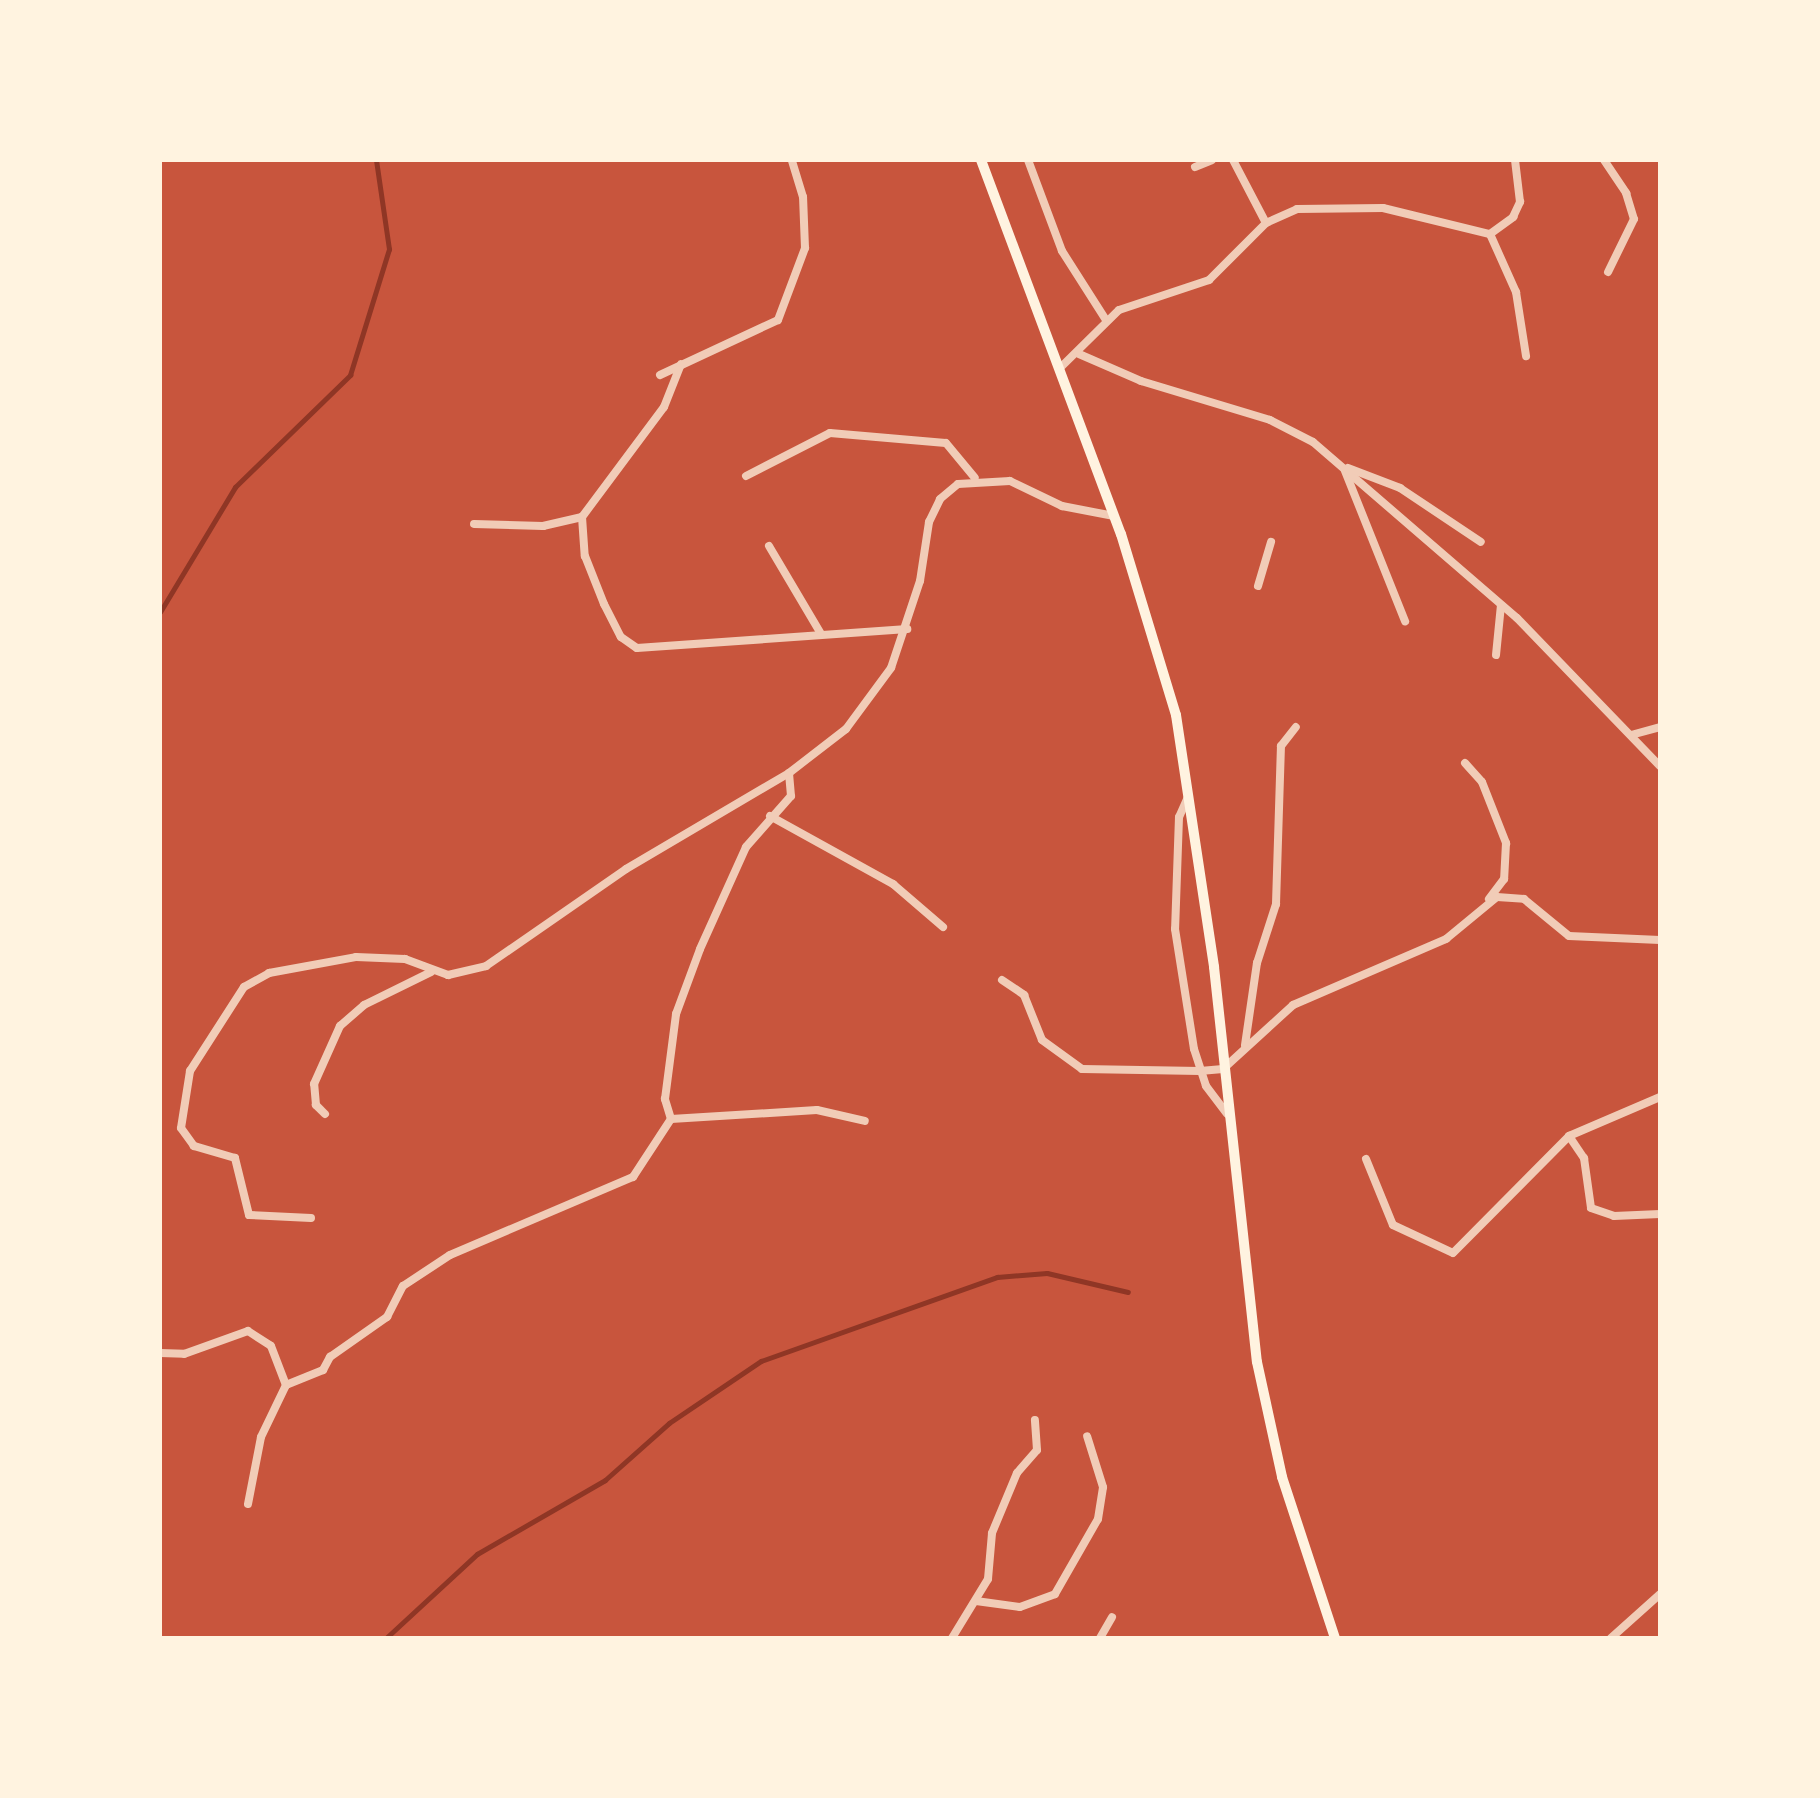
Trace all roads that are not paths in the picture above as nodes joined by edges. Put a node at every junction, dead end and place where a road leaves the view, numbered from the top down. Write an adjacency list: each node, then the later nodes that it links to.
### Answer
1 (792, 160): 15 (street)
2 (981, 160): 16 (main road)
3 (1028, 160): 12 (street)
4 (1212, 160): 8 (street)
5 (1233, 160): 9 (street)
6 (1516, 160): 10 (street)
7 (1604, 160): 11 (street)
8 (1195, 167)
9 (1266, 223): 10 (street); 12 (street)
10 (1490, 234): 14 (street)
11 (1608, 272)
12 (1106, 320): 13 (street)
13 (1079, 354): 16 (street); 18 (street)
14 (1526, 356)
15 (681, 364): 17 (street); 21 (street)
16 (1061, 367): 22 (main road)
17 (660, 375)
18 (1343, 467): 25 (street); 28 (street); 29 (street)
19 (746, 476): 20 (street)
20 (975, 478): 22 (street); 30 (street)
21 (582, 516): 23 (street); 31 (street)
22 (1114, 516): 39 (main road)
23 (474, 524)
24 (1271, 542): 27 (street)
25 (1480, 542)
26 (769, 546): 31 (street)
27 (1258, 586)
28 (1500, 605): 32 (street); 35 (street)
29 (1405, 621)
30 (907, 629): 31 (street); 38 (street)
31 (822, 634)
32 (1496, 655)
33 (1296, 727): 46 (street)
34 (1660, 727): 35 (street)
35 (1631, 735): 37 (street)
36 (1465, 763): 41 (street)
37 (1660, 766)
38 (789, 773): 40 (street); 44 (street)
39 (1191, 793): 47 (main road); 48 (street)
40 (770, 816): 42 (street); 52 (street)
41 (1483, 906): 43 (street); 46 (street)
42 (943, 927)
43 (1660, 940)
44 (433, 971): 50 (street); 57 (street)
45 (1002, 980): 48 (street)
46 (1245, 1045): 47 (street)
47 (1223, 1069): 48 (street); 51 (main road)
48 (1200, 1070): 51 (street)
49 (1660, 1096): 54 (street)
50 (325, 1114)
51 (1227, 1114): 68 (main road)
52 (671, 1119): 53 (street); 59 (street)
53 (865, 1121)
54 (1569, 1136): 55 (street); 56 (street)
55 (1366, 1159)
56 (1660, 1214)
57 (310, 1218)
58 (160, 1353): 59 (street)
59 (286, 1384): 62 (street)
60 (1035, 1420): 64 (street)
61 (1087, 1436): 64 (street)
62 (248, 1504)
63 (1660, 1594): 69 (street)
64 (976, 1601): 66 (street)
65 (1112, 1617): 67 (street)
66 (952, 1638)
67 (1100, 1638)
68 (1335, 1638)
69 (1611, 1638)

